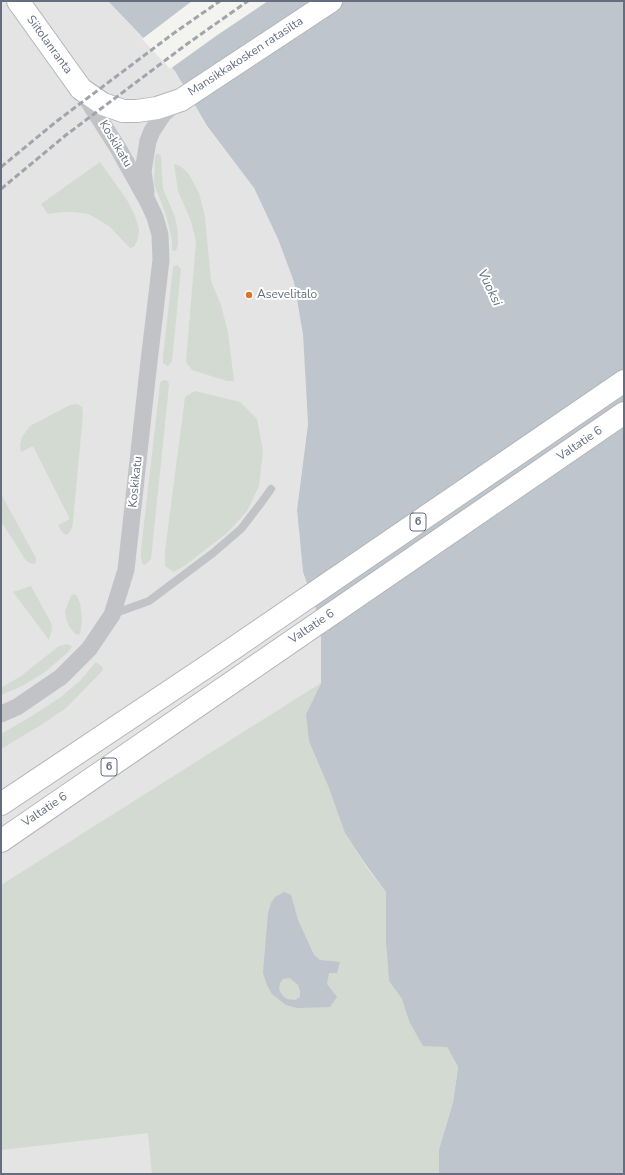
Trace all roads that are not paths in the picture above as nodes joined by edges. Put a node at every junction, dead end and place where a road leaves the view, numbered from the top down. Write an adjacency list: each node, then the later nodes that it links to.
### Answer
1 (18, 1): 3 (main road, Siitolanranta)
2 (331, 1): 4 (main road, Mansikkakosken ratasilta)
3 (81, 89): 4 (main road, Mansikkakosken ratasilta); 5 (street, Koskikatu)
4 (181, 100): 5 (street, Koskikatu)
5 (147, 200): 9 (street, Koskikatu)
6 (624, 381): 11 (main road, 6)
7 (624, 413): 12 (main road, Valtatie 6 / 6)
8 (270, 489): 9 (lane)
9 (112, 615): 10 (street, Koskikatu)
10 (1, 714)
11 (1, 804)
12 (1, 841)

